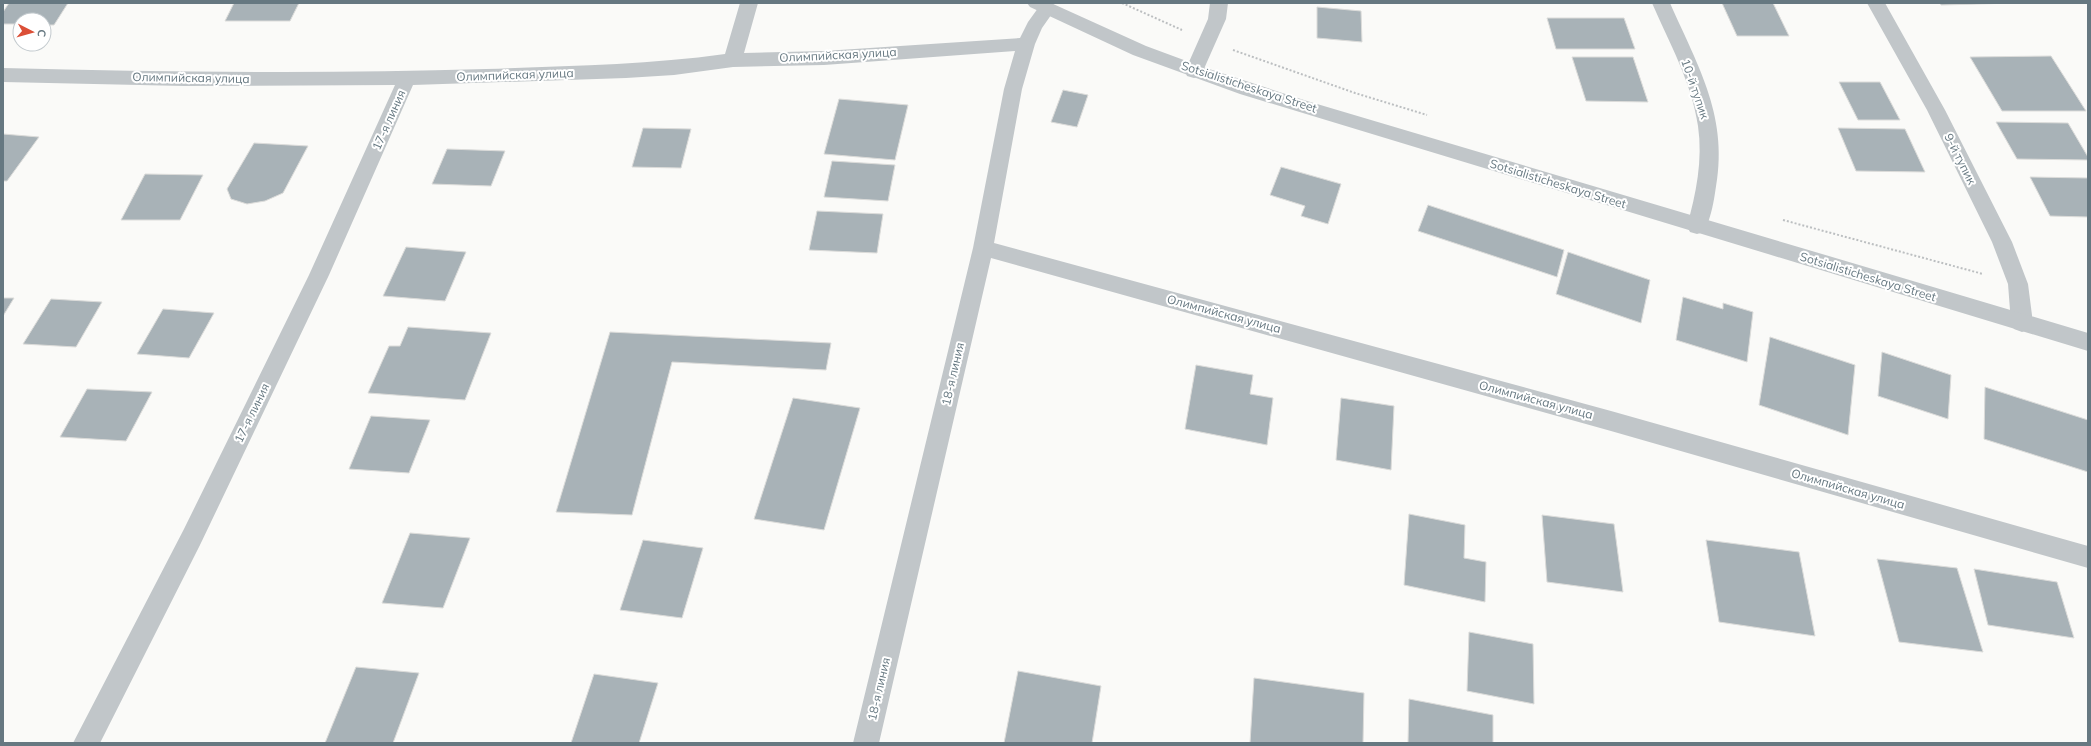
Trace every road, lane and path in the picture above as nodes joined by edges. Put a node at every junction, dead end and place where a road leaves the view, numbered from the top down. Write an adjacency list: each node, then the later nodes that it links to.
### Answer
1 (749, 3): 9 (street)
2 (1122, 3): 7 (path)
3 (1219, 3): 7 (street)
4 (1661, 3): 15 (street, 10-й тупик)
5 (1876, 3): 17 (street, 9-й тупик)
6 (1041, 6): 8 (street, 18-я линия); 10 (street, Sotsialisticheskaya Street)
7 (1207, 41): 10 (street); 13 (path)
8 (1026, 44): 9 (street, Олимпийская улица); 16 (street, 18-я линия)
9 (733, 60): 12 (street, Олимпийская улица)
10 (1194, 71): 15 (street, Sotsialisticheskaya Street)
11 (3, 75): 12 (street, Олимпийская улица)
12 (407, 78): 21 (street, 17-я линия)
13 (1431, 116)
14 (1781, 220): 17 (path)
15 (1697, 226): 18 (street, Sotsialisticheskaya Street)
16 (983, 248): 20 (street, Олимпийская улица); 22 (street, 18-я линия)
17 (2018, 284): 18 (street, 9-й тупик)
18 (2022, 323): 19 (street, Sotsialisticheskaya Street)
19 (2088, 342)
20 (2088, 557)
21 (86, 743)
22 (866, 743)

